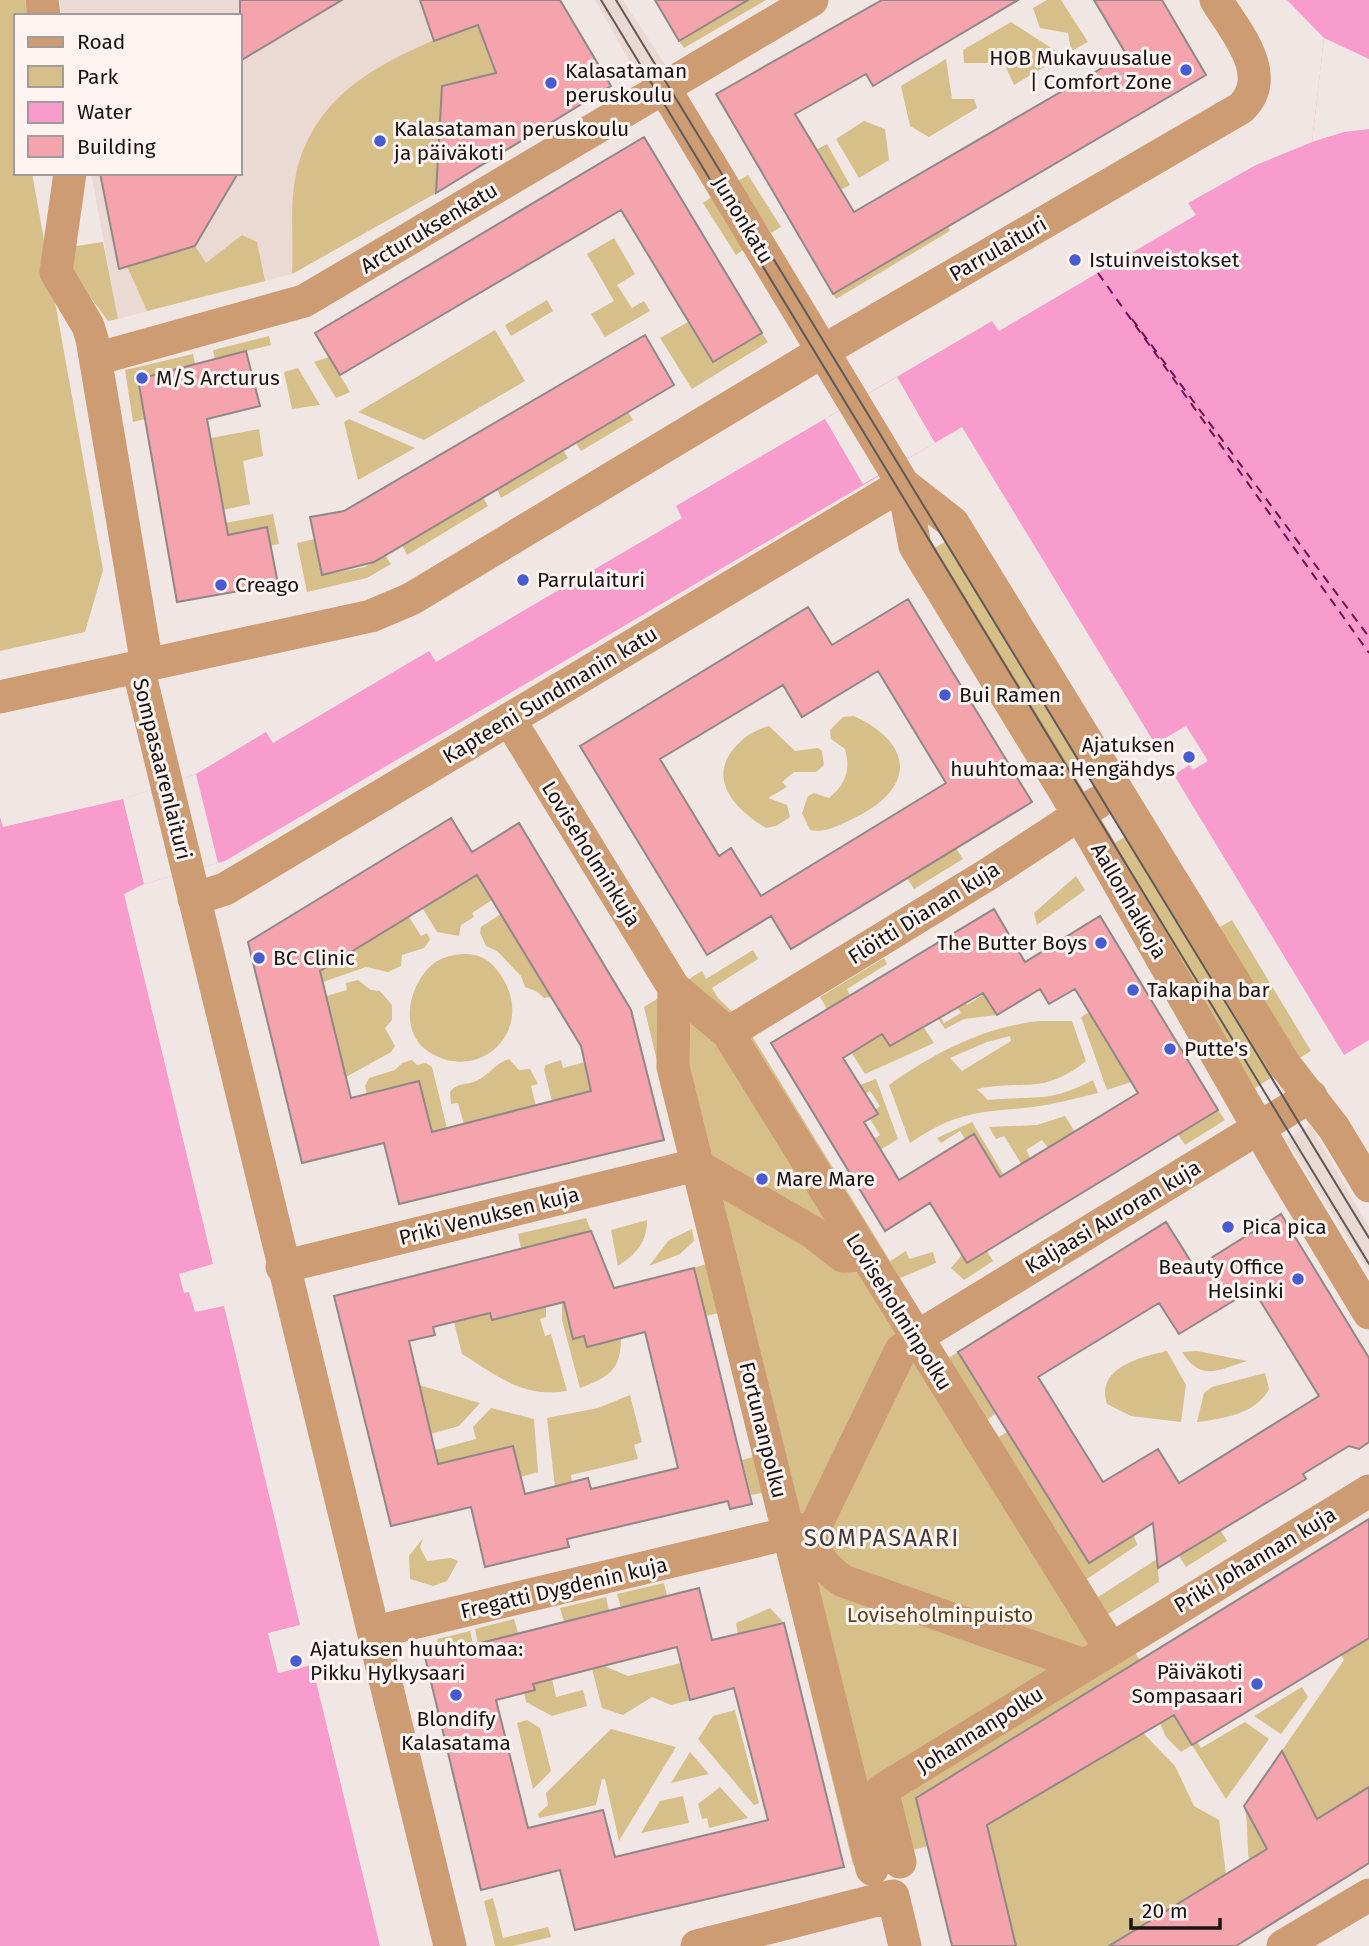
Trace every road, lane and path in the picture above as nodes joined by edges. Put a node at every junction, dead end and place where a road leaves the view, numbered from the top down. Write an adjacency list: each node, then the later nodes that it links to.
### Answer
1 (812, 0): 3 (street, Arcturuksenkatu)
2 (1216, 0): 5 (street, Parrulaituri)
3 (664, 89): 5 (street, Junonkatu); 6 (street, Arcturuksenkatu)
4 (70, 175): 6 (street, Sompasaarenlaituri)
5 (823, 351): 7 (street, Aallonhalkoja); 8 (street, Parrulaituri)
6 (96, 359): 8 (street, Sompasaarenlaituri)
7 (898, 476): 10 (street, Kapteeni Sundmanin katu); 11 (street, Aallonhalkoja); 12 (street, Aallonhalkoja)
8 (142, 666): 9 (street, Parrulaituri); 13 (street, Sompasaarenlaituri)
9 (0, 696)
10 (509, 719): 13 (street, Kapteeni Sundmanin katu); 14 (street, Loviseholminkuja)
11 (1118, 790): 12 (street, Flöitti Dianan kuja); 16 (street, Aallonhalkoja)
12 (1079, 814): 15 (street, Flöitti Dianan kuja); 17 (street, Aallonhalkoja)
13 (191, 885): 21 (street, Sompasaarenlaituri)
14 (671, 983): 15 (street, Loviseholminpolku); 18 (street, Fortunanpolku)
15 (740, 1026): 20 (street, Loviseholminpolku)
16 (1311, 1096): 17 (street, Kaljaasi Auroran kuja); 19 (street, Aallonhalkoja)
17 (1259, 1128): 22 (street, Aallonhalkoja); 23 (street, Kaljaasi Auroran kuja)
18 (685, 1168): 20 (street); 21 (street, Priki Venuksen kuja); 25 (street, Fortunanpolku)
19 (1369, 1186)
20 (864, 1255): 23 (street, Loviseholminpolku)
21 (282, 1267): 27 (street, Sompasaarenlaituri)
22 (1369, 1313)
23 (916, 1338): 25 (street, Kaljaasi Auroran kuja); 28 (street, Loviseholminpolku)
24 (1369, 1491): 26 (street, Priki Johannan kuja)
25 (781, 1537): 27 (street, Fregatti Dygdenin kuja); 28 (street); 29 (street, Fortunanpolku)
26 (1141, 1630): 28 (street, Johannanpolku)
27 (375, 1632): 31 (street, Sompasaarenlaituri)
28 (1097, 1657): 29 (street, Johannanpolku)
29 (886, 1866)
30 (1369, 1895): 34 (street)
31 (450, 1946)
32 (697, 1946): 33 (street)
33 (905, 1946)
34 (1283, 1946)

